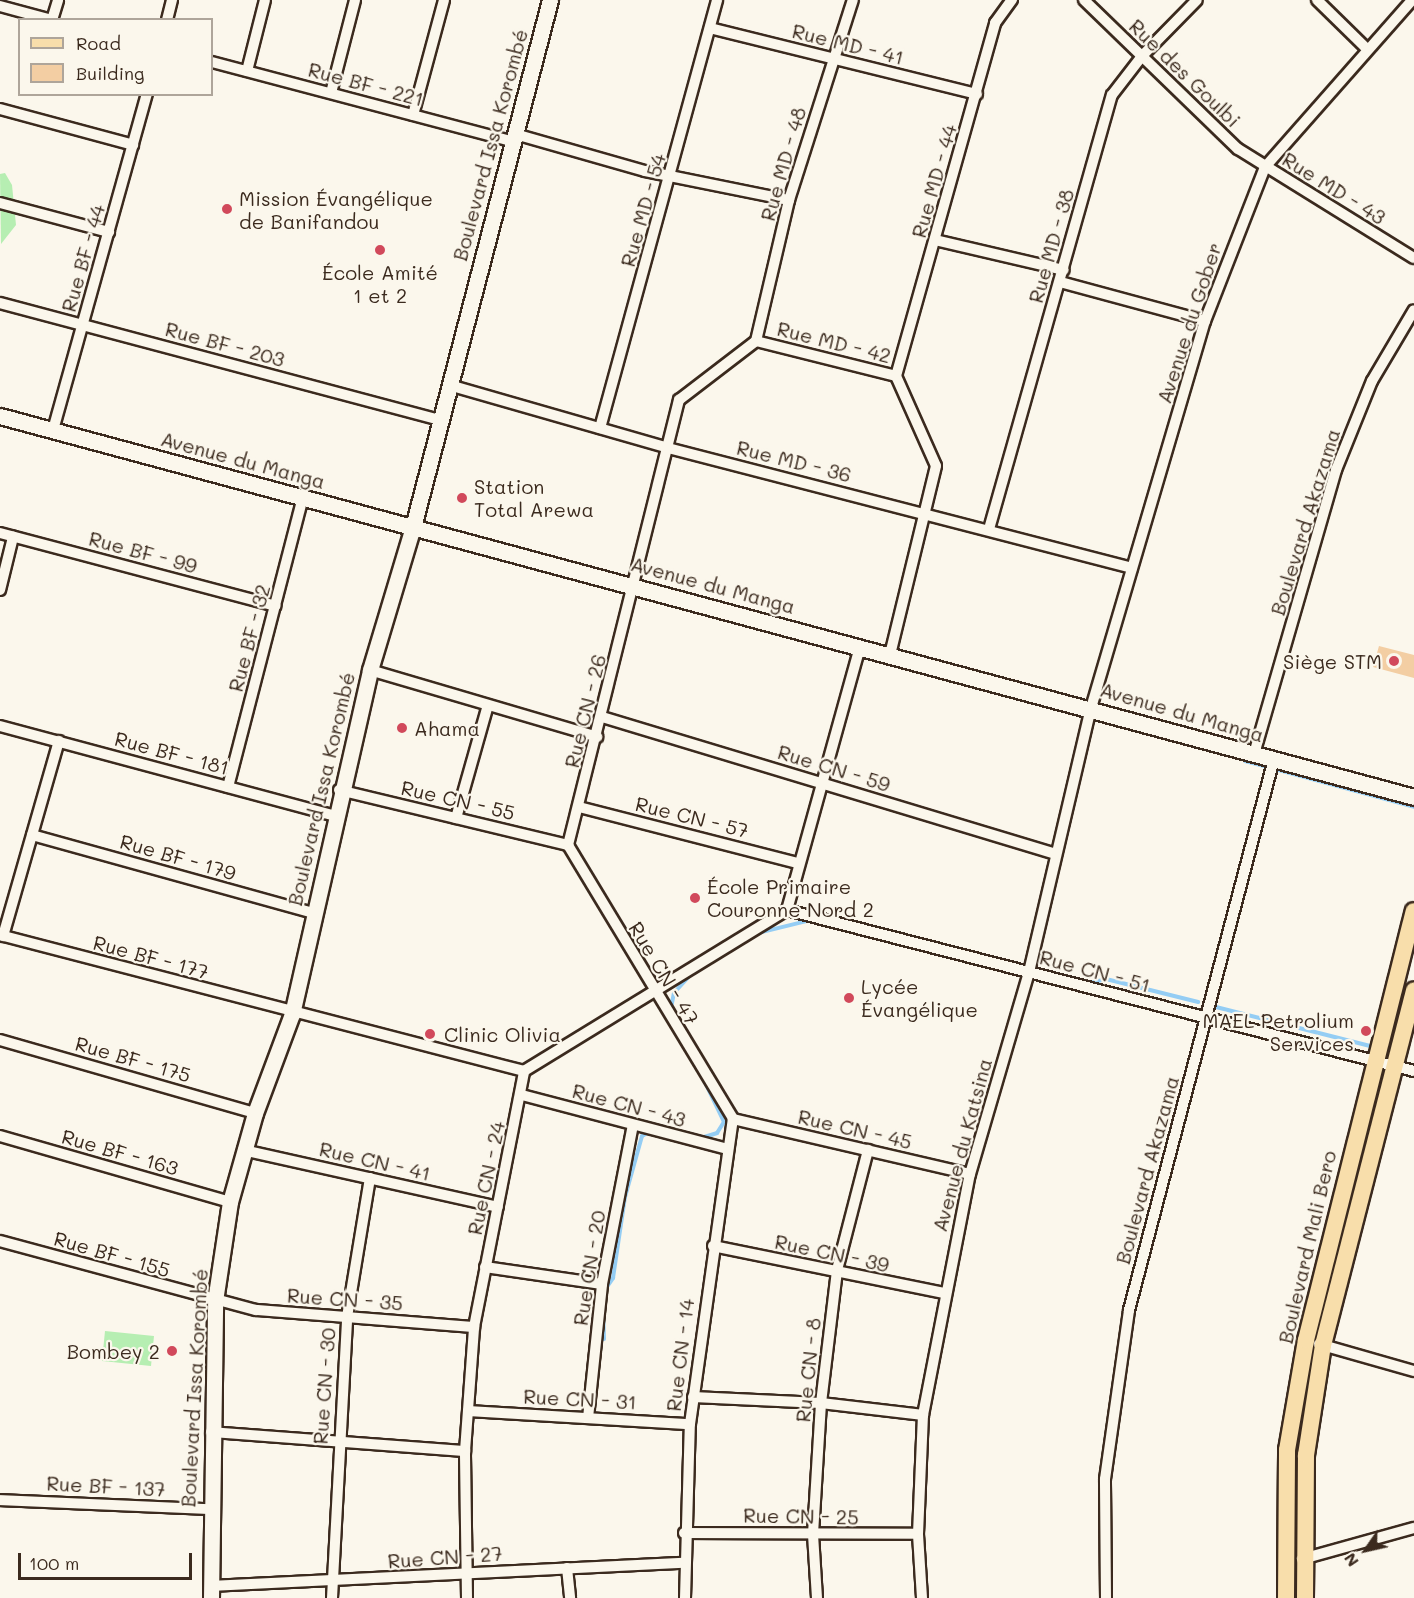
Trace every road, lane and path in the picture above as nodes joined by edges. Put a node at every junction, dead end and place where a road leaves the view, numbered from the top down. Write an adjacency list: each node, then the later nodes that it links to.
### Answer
1 (58, 0): 16 (street)
2 (172, 0): 17 (street)
3 (265, 0): 23 (street)
4 (355, 0): 24 (street)
5 (444, 0): 28 (street)
6 (550, 0): 29 (street, Boulevard Issa Korombé)
7 (717, 0): 18 (street, Rue MD - 54)
8 (853, 0): 21 (street, Rue MD - 48)
9 (1012, 0): 25 (street, Rue MD - 44)
10 (1084, 0): 20 (street, Rue des Goulbi)
11 (1197, 0): 20 (street, Rue MD - 38)
12 (1317, 0): 19 (street)
13 (1412, 0): 19 (street, Avenue du Gober)
14 (0, 6): 15 (street)
15 (45, 18)
16 (53, 18)
17 (168, 18)
18 (710, 28): 21 (street, Rue MD - 41); 32 (street, Rue MD - 54)
19 (1367, 49): 31 (street, Avenue du Gober)
20 (1142, 56): 31 (street, Rue des Goulbi); 38 (street, Rue MD - 38)
21 (834, 59): 25 (street, Rue MD - 41); 33 (street, Rue MD - 48)
22 (213, 62): 23 (street, Rue BF - 221)
23 (247, 71): 24 (street, Rue BF - 221)
24 (331, 93): 28 (street, Rue BF - 221)
25 (978, 94): 36 (street, Rue MD - 44)
26 (146, 96): 30 (street, Rue BF - 44)
27 (0, 109): 30 (street)
28 (412, 115): 29 (street, Rue BF - 221)
29 (513, 137): 32 (street, Rue BF - 221); 46 (street, Boulevard Issa Korombé)
30 (133, 145): 35 (street, Rue BF - 44)
31 (1265, 167): 37 (street, Rue MD - 43); 42 (street, Avenue du Gober)
32 (672, 176): 33 (street, Rue BF - 221); 49 (street, Rue MD - 54)
33 (789, 200): 44 (street, Rue MD - 48)
34 (0, 203): 35 (street)
35 (110, 232): 43 (street, Rue BF - 44)
36 (935, 240): 38 (street); 45 (street, Rue MD - 44)
37 (1414, 258)
38 (1064, 270): 39 (street, Rue MD - 38)
39 (1060, 282): 42 (street); 55 (street, Rue MD - 38)
40 (0, 303): 43 (street, Rue BF - 203)
41 (1414, 310): 71 (street, Boulevard Akazama)
42 (1205, 321): 58 (street, Avenue du Gober)
43 (83, 324): 48 (street, Rue BF - 203); 50 (street, Rue BF - 44)
44 (756, 341): 45 (street, Rue MD - 42); 51 (street, Rue MD - 42)
45 (896, 376): 53 (street, Rue MD - 42)
46 (449, 385): 48 (street, Boulevard Issa Korombé); 49 (street, Rue MD - 36)
47 (0, 416): 50 (street, Avenue du Manga)
48 (441, 420): 54 (street, Boulevard Issa Korombé)
49 (600, 428): 51 (street, Rue MD - 36)
50 (53, 430): 52 (street, Avenue du Manga)
51 (668, 448): 53 (street, Rue MD - 36); 59 (street, Rue MD - 42)
52 (303, 498): 54 (street, Avenue du Manga); 61 (street, Rue BF - 32)
53 (928, 512): 55 (street, Rue MD - 36); 63 (street, Rue MD - 42)
54 (413, 527): 59 (street, Avenue du Manga); 64 (street, Boulevard Issa Korombé)
55 (989, 529): 58 (street, Rue MD - 36)
56 (0, 533): 57 (street, Rue BF - 99)
57 (13, 537): 60 (street); 61 (street, Rue BF - 99)
58 (1132, 568): 66 (street, Avenue du Gober)
59 (635, 585): 62 (street, Avenue du Manga); 67 (street, Rue CN - 26)
60 (0, 590)
61 (276, 606): 74 (street, Rue BF - 32)
62 (860, 647): 63 (street, Avenue du Manga); 73 (street)
63 (890, 655): 66 (street, Avenue du Manga)
64 (370, 670): 65 (street); 75 (street, Boulevard Issa Korombé)
65 (488, 705): 69 (street); 79 (street)
66 (1091, 708): 71 (street, Avenue du Manga); 82 (street, Avenue du Katsina)
67 (602, 717): 69 (street, Rue CN - 26); 73 (street, Rue CN - 59)
68 (0, 726): 70 (street, Rue BF - 181)
69 (597, 737): 77 (street, Rue CN - 26)
70 (59, 741): 74 (street, Rue BF - 181); 80 (street)
71 (1254, 754): 72 (street, Avenue du Manga)
72 (1274, 759): 76 (street, Avenue du Manga); 92 (street, Boulevard Akazama)
73 (821, 783): 82 (street, Rue CN - 59); 83 (street)
74 (228, 787): 78 (street, Rue BF - 181)
75 (339, 790): 78 (street, Boulevard Issa Korombé); 79 (street, Rue CN - 55)
76 (1414, 797)
77 (579, 807): 81 (street, Rue CN - 26); 83 (street, Rue CN - 57)
78 (335, 816): 86 (street, Boulevard Issa Korombé)
79 (456, 818): 81 (street, Rue CN - 55)
80 (32, 835): 86 (street, Rue BF - 179); 87 (street)
81 (568, 845): 89 (street, Rue CN - 47)
82 (1056, 854): 88 (street, Avenue du Katsina)
83 (797, 862): 84 (street)
84 (787, 910): 88 (street, Rue CN - 51); 89 (street)
85 (1414, 911): 94 (main road, Boulevard Mali Bero)
86 (314, 913): 91 (street, Boulevard Issa Korombé)
87 (2, 935): 91 (street, Rue BF - 177)
88 (1029, 972): 92 (street, Rue CN - 51); 106 (street, Avenue du Katsina)
89 (652, 990): 96 (street); 100 (street, Rue CN - 47)
90 (1414, 990): 95 (main road, Boulevard Mali Bero)
91 (292, 1014): 96 (street, Rue BF - 177); 99 (street, Boulevard Issa Korombé)
92 (1206, 1020): 94 (street, Rue CN - 51); 149 (street, Boulevard Akazama)
93 (0, 1040): 99 (street, Rue BF - 175)
94 (1374, 1059): 95 (street, Rue CN - 51); 119 (main road, Boulevard Mali Bero)
95 (1394, 1065): 97 (street, Rue CN - 51); 120 (main road, Boulevard Mali Bero)
96 (524, 1071): 98 (street, Rue CN - 24)
97 (1414, 1071)
98 (522, 1095): 101 (street, Rue CN - 43); 109 (street, Rue CN - 24)
99 (255, 1113): 104 (street, Boulevard Issa Korombé)
100 (733, 1119): 103 (street, Rue CN - 14); 105 (street, Rue CN - 45)
101 (633, 1125): 103 (street, Rue CN - 43); 114 (street, Rue CN - 20)
102 (0, 1136): 108 (street, Rue BF - 163)
103 (728, 1149): 111 (street, Rue CN - 14)
104 (243, 1150): 107 (street, Rue CN - 41); 108 (street, Boulevard Issa Korombé)
105 (868, 1150): 106 (street, Rue CN - 45); 113 (street, Rue CN - 8)
106 (970, 1173): 115 (street, Avenue du Katsina)
107 (370, 1178): 109 (street, Rue CN - 41); 117 (street, Rue CN - 30)
108 (230, 1202): 116 (street, Boulevard Issa Korombé)
109 (498, 1207): 112 (street, Rue CN - 24)
110 (0, 1241): 116 (street, Rue BF - 155)
111 (713, 1246): 113 (street, Rue CN - 39); 122 (street, Rue CN - 14)
112 (485, 1267): 114 (street); 118 (street, Rue CN - 24)
113 (837, 1270): 115 (street, Rue CN - 39); 123 (street, Rue CN - 8)
114 (602, 1284): 126 (street, Rue CN - 20)
115 (945, 1293): 125 (street, Avenue du Katsina)
116 (215, 1301): 117 (street, Rue CN - 35); 128 (street, Boulevard Issa Korombé)
117 (347, 1317): 118 (street, Rue CN - 35); 129 (street, Rue CN - 30)
118 (474, 1327): 124 (street, Rue CN - 24)
119 (1306, 1340): 120 (street); 150 (main road, Boulevard Mali Bero)
120 (1323, 1345): 121 (street); 137 (main road, Boulevard Mali Bero)
121 (1414, 1371)
122 (693, 1398): 123 (street); 127 (street, Rue CN - 14)
123 (821, 1403): 125 (street); 135 (street, Rue CN - 8)
124 (468, 1411): 126 (street, Rue CN - 31); 130 (street, Rue CN - 24)
125 (922, 1415): 136 (street, Avenue du Katsina)
126 (588, 1418): 127 (street, Rue CN - 31)
127 (690, 1424): 134 (street, Rue CN - 14)
128 (211, 1432): 129 (street); 132 (street, Boulevard Issa Korombé)
129 (338, 1439): 130 (street); 141 (street, Rue CN - 30)
130 (465, 1451): 140 (street, Rue CN - 24)
131 (0, 1500): 132 (street, Rue BF - 137)
132 (210, 1509): 142 (street, Boulevard Issa Korombé)
133 (1414, 1528): 137 (street)
134 (684, 1533): 135 (street, Rue CN - 25); 138 (street, Rue CN - 14)
135 (813, 1534): 136 (street, Rue CN - 25); 147 (street, Rue CN - 8)
136 (918, 1534): 148 (street, Avenue du Katsina)
137 (1302, 1559): 151 (main road, Boulevard Mali Bero)
138 (683, 1563): 139 (street, Rue CN - 27); 146 (street, Rue CN - 14)
139 (567, 1568): 140 (street, Rue CN - 27); 145 (street)
140 (465, 1572): 141 (street, Rue CN - 27); 144 (street, Rue CN - 24)
141 (332, 1583): 142 (street, Rue CN - 27); 143 (street, Rue CN - 30)
142 (210, 1592)
143 (332, 1598)
144 (467, 1598)
145 (570, 1598)
146 (685, 1598)
147 (817, 1598)
148 (922, 1598)
149 (1106, 1598)
150 (1286, 1598)
151 (1305, 1598)

